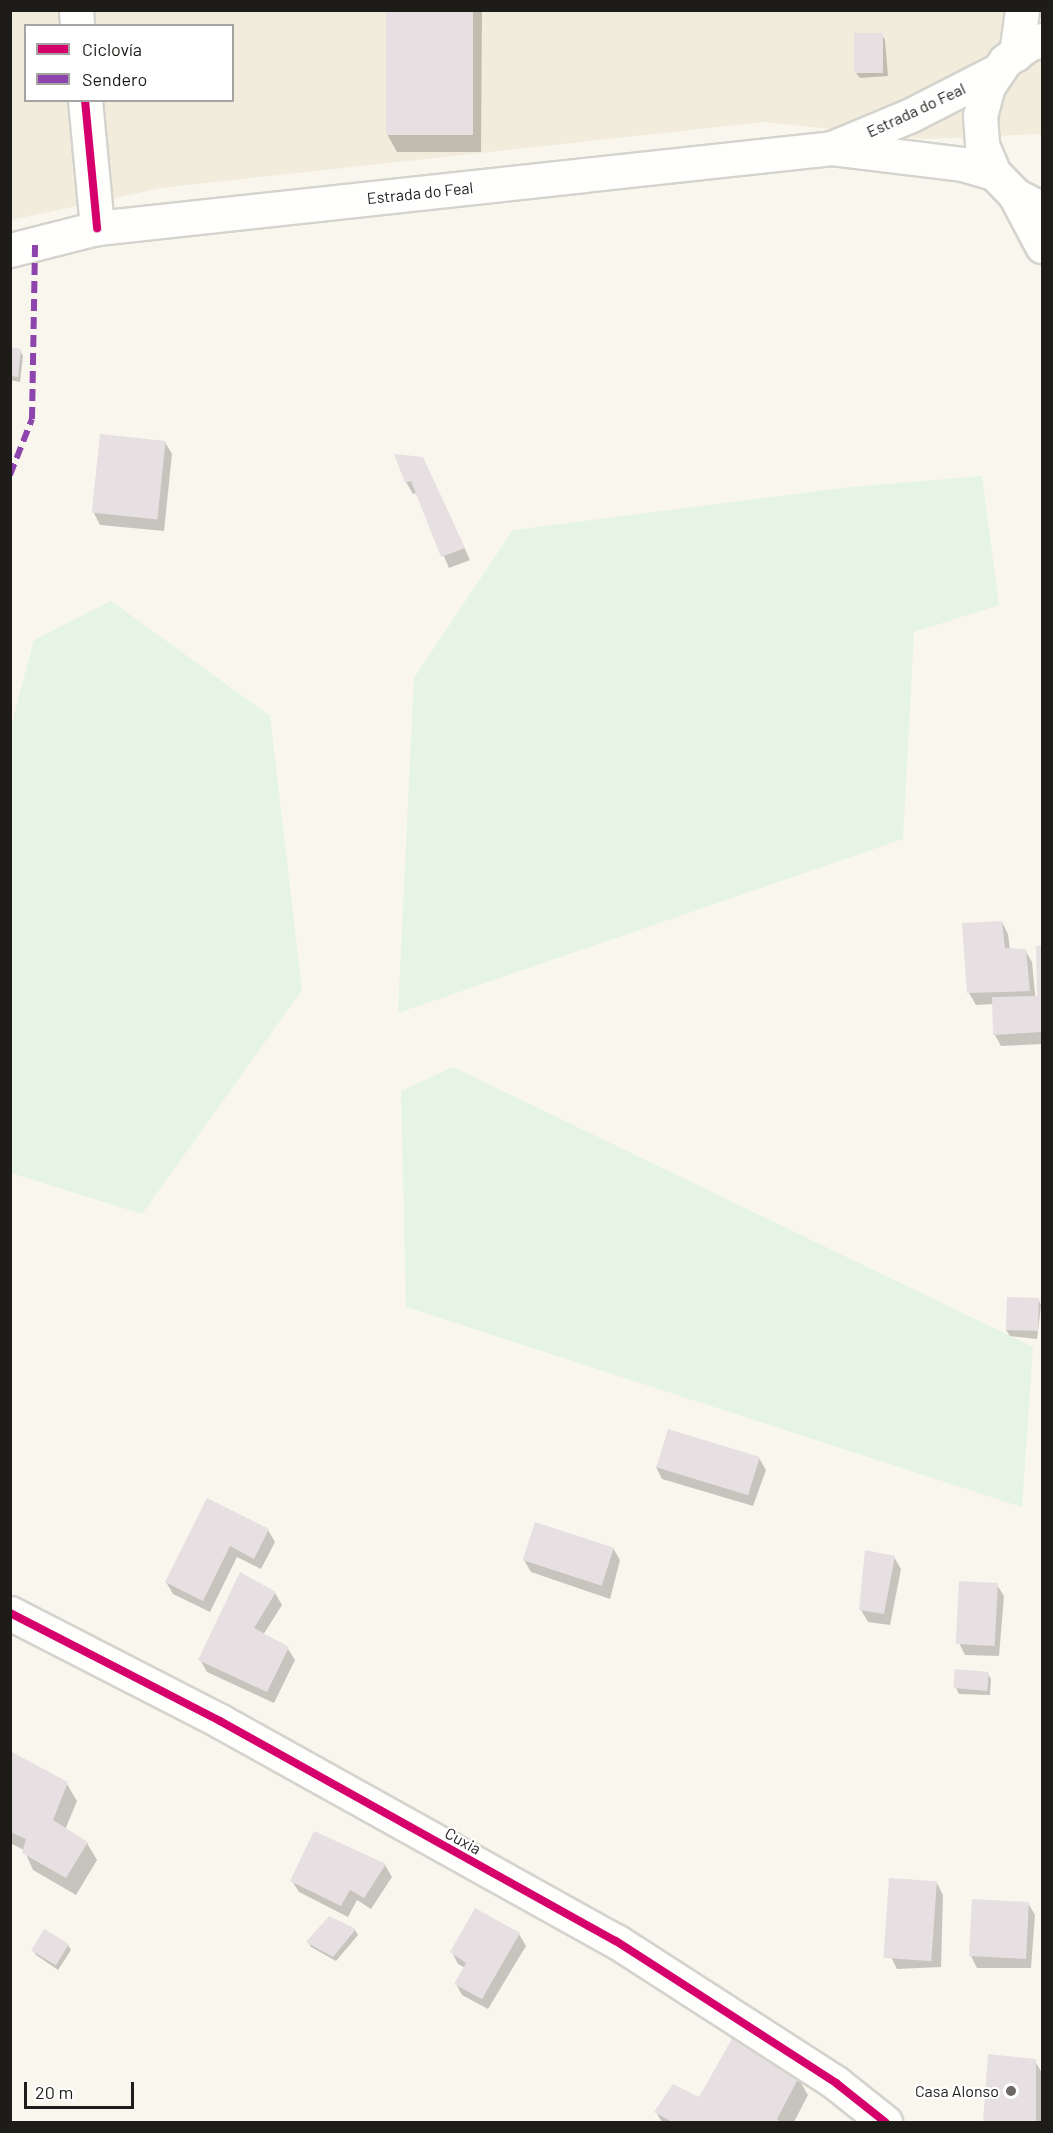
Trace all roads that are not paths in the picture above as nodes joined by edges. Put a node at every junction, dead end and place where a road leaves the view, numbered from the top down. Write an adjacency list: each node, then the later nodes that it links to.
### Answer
1 (1022, 10): 2 (main road)
2 (1019, 55): 4 (main road, Estrada do Feal); 5 (main road)
3 (85, 102): 6 (main road)
4 (832, 148): 5 (main road, Estrada do Feal); 6 (main road, Estrada do Feal)
5 (1017, 192): 7 (main road)
6 (97, 228): 8 (main road, Estrada do Feal)
7 (1042, 246)
8 (10, 250)
9 (10, 1613): 10 (main road, Cuxia)
10 (885, 2122)

